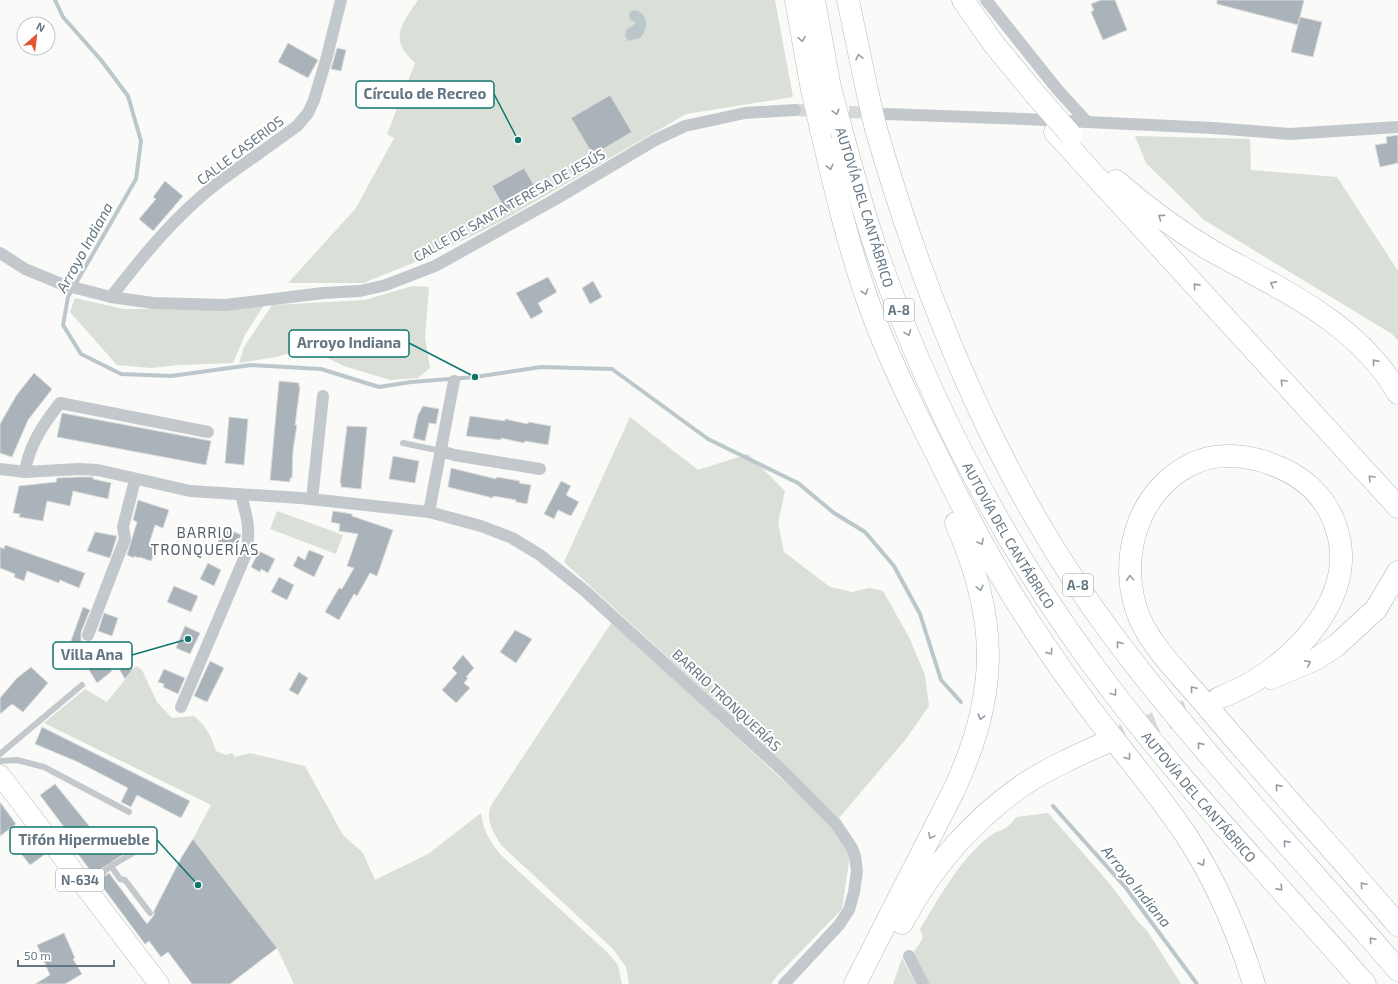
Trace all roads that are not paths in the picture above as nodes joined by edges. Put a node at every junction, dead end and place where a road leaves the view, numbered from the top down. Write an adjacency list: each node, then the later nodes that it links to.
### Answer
1 (341, 0): 15 (street, CALLE CASERIOS)
2 (796, 0): 8 (highway, one-way to 8)
3 (814, 0): 8 (highway, AUTOVÍA DEL CANTÁBRICO / A-8)
4 (848, 0): 11 (highway, A-8, one-way to 4, bridge)
5 (958, 0): 9 (highway)
6 (962, 0): 9 (highway)
7 (986, 0): 13 (street)
8 (821, 89): 16 (highway, one-way to 16, bridge); 55 (highway, AUTOVÍA DEL CANTÁBRICO / A-8, one-way to 55, bridge)
9 (1028, 93): 13 (highway, bridge)
10 (796, 110): 15 (street, CALLE DE SANTA TERESA DE JESÚS)
11 (881, 121): 13 (street); 48 (highway, A-8, one-way to 11)
12 (1398, 127): 13 (street)
13 (1071, 130): 18 (highway, one-way to 13); 29 (highway, one-way to 13)
14 (0, 253): 15 (street, CALLE DE SANTA TERESA DE JESÚS)
15 (111, 297)
16 (879, 331): 51 (highway, one-way to 51); 54 (highway, one-way to 54)
17 (454, 381): 22 (street)
18 (1398, 393)
19 (323, 396): 28 (street)
20 (208, 432): 25 (street)
21 (403, 443): 22 (lane)
22 (441, 451): 24 (street); 30 (street)
23 (0, 469): 25 (street, BARRIO TRONQUERÍAS)
24 (540, 469)
25 (25, 472): 26 (street, BARRIO TRONQUERÍAS)
26 (135, 480): 27 (street, BARRIO TRONQUERÍAS); 32 (street)
27 (241, 495): 28 (street, BARRIO TRONQUERÍAS); 36 (street)
28 (312, 499): 30 (street, BARRIO TRONQUERÍAS)
29 (1398, 507)
30 (429, 512): 50 (street, BARRIO TRONQUERÍAS)
31 (1398, 572): 33 (highway, one-way to 31)
32 (88, 635)
33 (1258, 679): 35 (highway); 46 (highway, one-way to 33)
34 (82, 685): 38 (lane)
35 (1219, 698)
36 (181, 707)
37 (1105, 743): 52 (highway)
38 (0, 754)
39 (0, 761): 41 (lane)
40 (0, 775): 44 (highway, N-634)
41 (129, 812)
42 (133, 853): 43 (lane)
43 (111, 866): 44 (lane); 45 (lane)
44 (84, 886): 49 (highway, N-634)
45 (150, 913)
46 (1398, 925)
47 (909, 956): 53 (street)
48 (1398, 970)
49 (159, 984)
50 (784, 984)
51 (855, 984)
52 (869, 984)
53 (924, 984)
54 (1254, 984)
55 (1365, 984)

